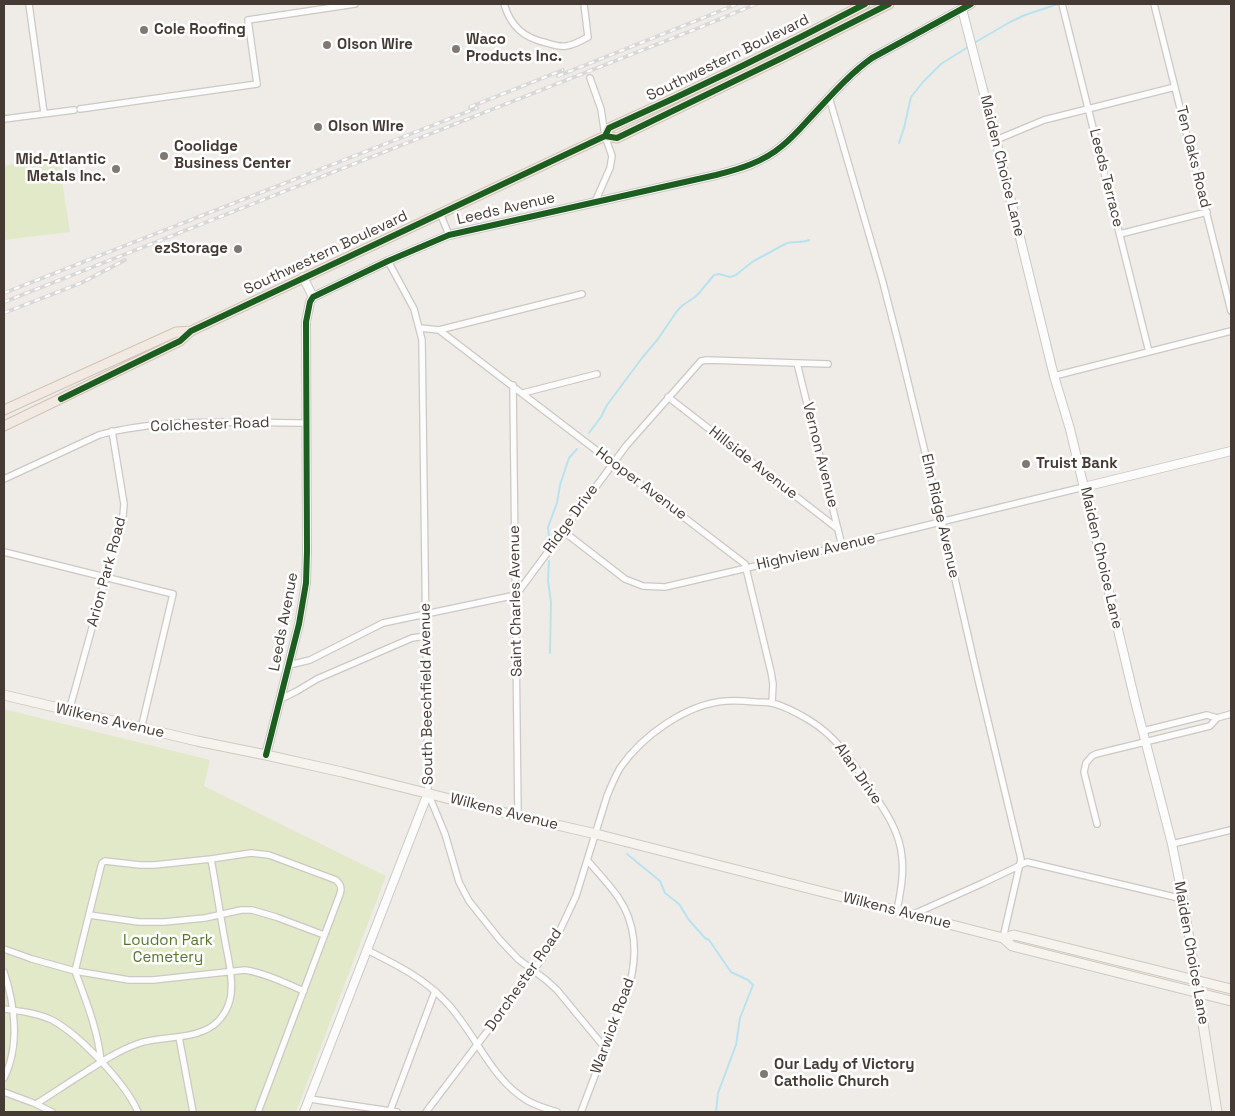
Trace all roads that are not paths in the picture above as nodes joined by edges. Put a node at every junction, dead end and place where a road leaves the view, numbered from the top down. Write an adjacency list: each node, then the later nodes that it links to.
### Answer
1 (28, 4): 17 (street)
2 (299, 4): 12 (street)
3 (355, 4): 12 (street)
4 (504, 4): 5 (street)
5 (584, 4)
6 (865, 4): 19 (main road, Southwestern Boulevard)
7 (889, 4): 19 (main road, Southwestern Boulevard)
8 (971, 4): 11 (street, Leeds Avenue)
9 (1062, 4): 16 (street, Leeds Terrace)
10 (1154, 4): 14 (street, Ten Oaks Road)
11 (962, 9): 15 (street, Leeds Avenue); 20 (street, Maiden Choice Lane)
12 (300, 12): 17 (street)
13 (590, 78): 19 (street)
14 (1175, 87): 16 (street); 22 (street, Ten Oaks Road)
15 (829, 97): 21 (street, Leeds Avenue); 51 (street, Elm Ridge Avenue)
16 (1089, 109): 20 (street); 24 (street, Leeds Terrace)
17 (44, 114): 18 (street)
18 (4, 119)
19 (605, 136): 21 (street); 23 (main road, Southwestern Boulevard)
20 (996, 140): 39 (street, Maiden Choice Lane)
21 (595, 202): 25 (street, Leeds Avenue)
22 (1206, 212): 24 (street); 30 (street, Ten Oaks Road)
23 (440, 213): 25 (street, Leeds Avenue); 27 (main road, Southwestern Boulevard)
24 (1120, 234): 35 (street, Leeds Terrace)
25 (449, 235): 26 (street, Leeds Avenue)
26 (388, 260): 29 (street, Leeds Avenue); 31 (street, South Beechfield Avenue)
27 (304, 277): 29 (street); 33 (main road, Southwestern Boulevard)
28 (582, 294): 32 (street)
29 (313, 297): 44 (street, Leeds Avenue)
30 (1231, 311)
31 (420, 328): 32 (street); 59 (street, South Beechfield Avenue)
32 (439, 330): 40 (street, Hooper Avenue)
33 (191, 331): 43 (main road, Southwestern Boulevard); 45 (main road, Southwestern Boulevard)
34 (1231, 331): 35 (street)
35 (1149, 352): 39 (street)
36 (797, 363): 37 (street, Ridge Drive); 42 (street, Ridge Drive); 52 (street, Vernon Avenue)
37 (828, 364)
38 (597, 374): 41 (street)
39 (1054, 376): 50 (street, Maiden Choice Lane)
40 (513, 385): 41 (street, Hooper Avenue); 58 (street, Saint Charles Avenue)
41 (523, 393): 48 (street, Hooper Avenue)
42 (668, 397): 48 (street, Ridge Drive); 52 (street, Hillside Avenue)
43 (4, 410)
44 (307, 423): 46 (street, Colchester Road); 61 (street, Leeds Avenue)
45 (4, 426)
46 (112, 431): 49 (street, Colchester Road); 57 (street, Arion Park Road)
47 (1231, 451): 50 (street)
48 (613, 463): 53 (street, Ridge Drive); 56 (street, Hooper Avenue)
49 (4, 479)
50 (1084, 487): 51 (street, Highview Avenue); 69 (street, Maiden Choice Lane)
51 (942, 522): 54 (street, Highview Avenue); 80 (street, Elm Ridge Avenue)
52 (838, 529): 54 (street, Vernon Avenue)
53 (563, 531): 56 (street, Highview Avenue); 58 (street, Ridge Drive)
54 (842, 546): 56 (street, Highview Avenue)
55 (4, 552): 57 (street)
56 (747, 569): 64 (street)
57 (106, 577): 65 (street, Arion Park Road); 68 (street)
58 (516, 595): 59 (street); 73 (street, Saint Charles Avenue)
59 (426, 614): 60 (street, South Beechfield Avenue); 61 (street)
60 (426, 636): 63 (street); 72 (street, South Beechfield Avenue)
61 (289, 665): 63 (street, Leeds Avenue)
62 (4, 695): 65 (main road, Wilkens Avenue)
63 (281, 699): 71 (street, Leeds Avenue)
64 (772, 703): 76 (street, Alan Drive); 82 (street, Alan Drive)
65 (69, 711): 68 (main road, Wilkens Avenue)
66 (1231, 714): 67 (street)
67 (1217, 718): 69 (street); 70 (street)
68 (141, 729): 71 (main road, Wilkens Avenue)
69 (1143, 731): 70 (street, Maiden Choice Lane)
70 (1146, 742): 74 (street); 77 (street, Maiden Choice Lane)
71 (266, 755): 72 (main road, Wilkens Avenue)
72 (428, 793): 73 (main road, Wilkens Avenue); 89 (street, South Beechfield Avenue); 91 (street)
73 (518, 816): 76 (main road, Wilkens Avenue)
74 (1097, 824)
75 (1231, 830): 77 (street)
76 (596, 834): 79 (street, Dorchester Road); 82 (main road, Wilkens Avenue)
77 (1172, 844): 81 (street, Maiden Choice Lane)
78 (211, 859): 84 (street); 85 (street); 86 (street)
79 (588, 861): 91 (street, Dorchester Road); 105 (street, Warwick Road)
80 (1020, 866): 81 (street); 83 (street); 87 (street, Elm Ridge Avenue)
81 (1183, 899): 94 (street, Maiden Choice Lane)
82 (897, 911): 83 (main road, Wilkens Avenue)
83 (914, 914): 87 (main road, Wilkens Avenue)
84 (89, 915): 85 (street); 90 (street)
85 (221, 915): 86 (street); 93 (street)
86 (324, 936): 96 (street)
87 (1003, 938): 94 (main road, Wilkens Avenue); 98 (main road, Wilkens Avenue)
88 (4, 949): 90 (street)
89 (367, 950): 97 (street); 109 (street, South Beechfield Avenue)
90 (75, 971): 93 (street); 106 (street)
91 (533, 971): 104 (street, Dorchester Road); 105 (street)
92 (4, 972): 102 (street)
93 (231, 972): 96 (street); 103 (street)
94 (1196, 981): 95 (main road, Wilkens Avenue); 98 (street, Maiden Choice Lane)
95 (1231, 989)
96 (304, 991): 114 (street)
97 (435, 991): 104 (street); 116 (street)
98 (1198, 992): 99 (main road); 100 (main road, Wilkens Avenue); 120 (main road, Maiden Choice Lane)
99 (1231, 994)
100 (1231, 1000)
101 (4, 1009): 102 (street)
102 (13, 1010): 106 (street); 107 (street)
103 (179, 1037): 106 (street); 113 (street)
104 (478, 1045): 117 (street, Dorchester Road); 118 (street)
105 (605, 1048): 119 (street, Warwick Road)
106 (101, 1062): 110 (street); 112 (street)
107 (4, 1078)
108 (4, 1092): 110 (street)
109 (310, 1099): 115 (street, South Beechfield Avenue); 116 (street)
110 (36, 1104): 111 (street)
111 (52, 1112)
112 (138, 1112)
113 (193, 1112)
114 (258, 1112)
115 (304, 1112)
116 (393, 1112)
117 (426, 1112)
118 (556, 1112)
119 (581, 1112)
120 (1217, 1112)

